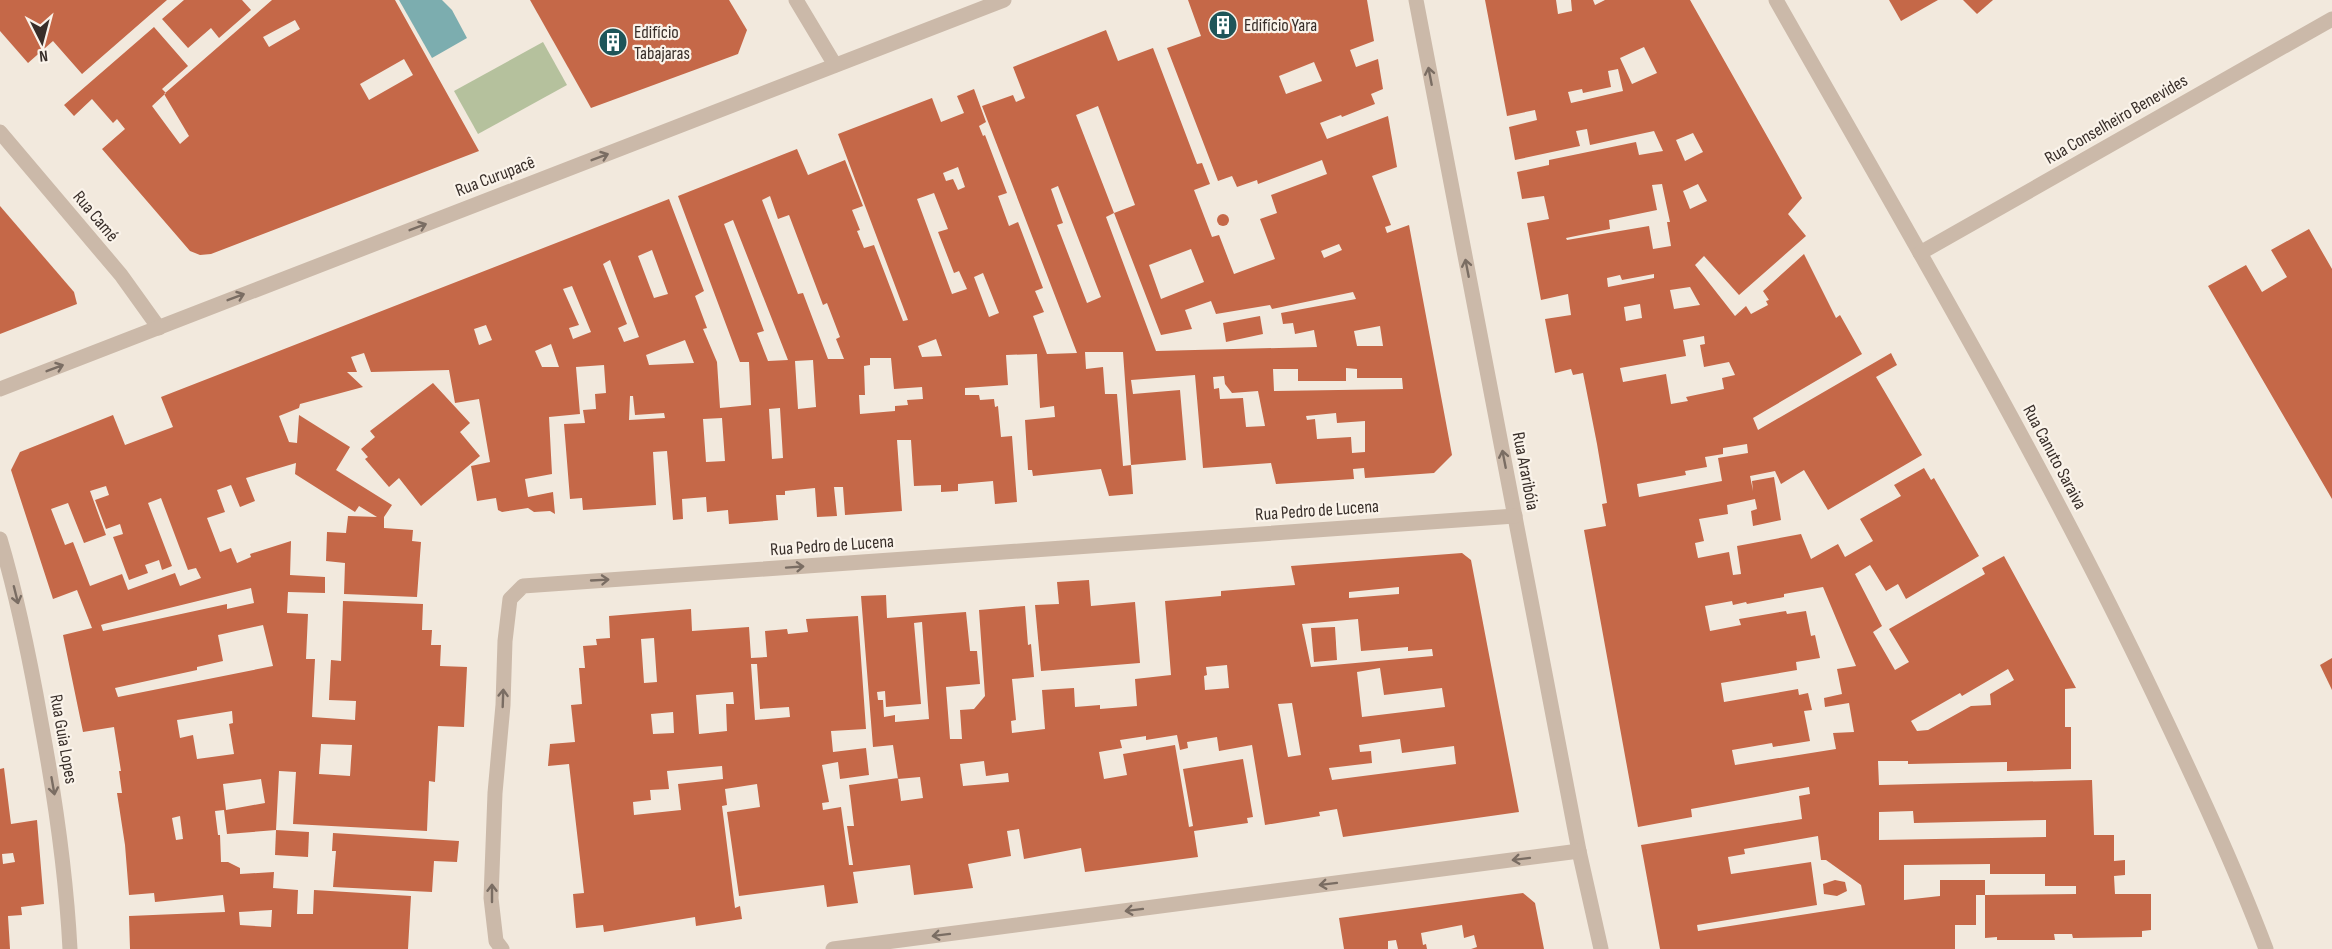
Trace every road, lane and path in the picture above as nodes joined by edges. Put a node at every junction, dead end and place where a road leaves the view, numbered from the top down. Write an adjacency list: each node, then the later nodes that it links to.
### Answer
1 (796, 0): 6 (street)
2 (1004, 0): 6 (street, Rua Curupacê)
3 (1416, 0): 11 (street, Rua Araribóia, one-way to 3)
4 (1776, 0): 8 (street, Rua Canuto Saraiva)
5 (2332, 19): 8 (street, Rua Conselheiro Benevides)
6 (835, 65): 9 (street, Rua Curupacê, one-way to 6)
7 (0, 132): 9 (street, Rua Camé)
8 (1920, 254): 18 (street, Rua Canuto Saraiva)
9 (159, 328): 10 (street, Rua Curupacê, one-way to 9)
10 (0, 389)
11 (1515, 516): 13 (street, Rua Araribóia); 15 (street, Rua Pedro de Lucena, one-way to 11)
12 (0, 538): 14 (street, Rua Guia Lopes, one-way to 14)
13 (1579, 851): 16 (street, one-way to 16); 17 (street, Rua Araribóia)
14 (70, 949)
15 (502, 949)
16 (833, 949)
17 (1601, 949)
18 (2266, 949)

